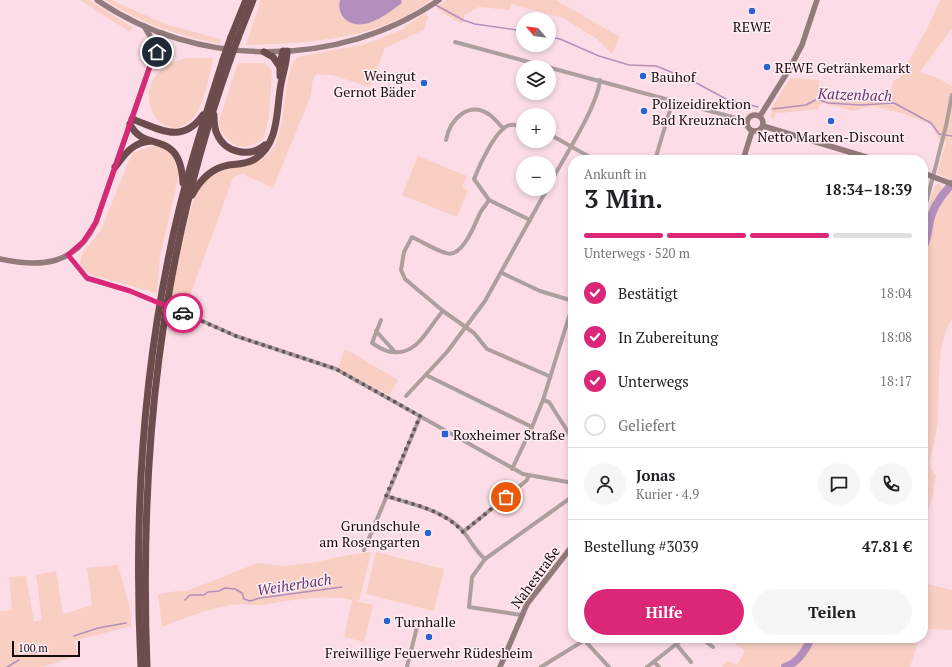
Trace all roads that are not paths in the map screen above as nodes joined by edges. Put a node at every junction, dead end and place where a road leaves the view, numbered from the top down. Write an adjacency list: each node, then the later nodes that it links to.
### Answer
1 (97, 0): 6 (main road)
2 (246, 0): 8 (highway)
3 (253, 0): 8 (highway)
4 (439, 0): 11 (main road)
5 (817, 0): 20 (main road)
6 (143, 26): 7 (main road); 10 (main road)
7 (163, 33): 10 (main road); 12 (main road); 13 (main road)
8 (235, 38): 19 (highway, bridge)
9 (455, 42): 15 (street)
10 (154, 49): 13 (main road)
11 (285, 51): 12 (main road); 14 (highway); 16 (highway)
12 (264, 52): 14 (highway)
13 (150, 66): 22 (main road)
14 (280, 67): 16 (highway)
15 (600, 80): 18 (street); 31 (street)
16 (281, 84): 27 (highway)
17 (952, 95): 39 (street)
18 (673, 100): 21 (street); 33 (street)
19 (210, 108): 22 (highway); 27 (highway); 41 (highway); 45 (highway)
20 (760, 116): 21 (main road); 24 (main road)
21 (747, 121): 26 (main road)
22 (131, 122): 30 (highway); 36 (main road)
23 (516, 125): 25 (street)
24 (763, 126): 26 (main road); 35 (main road)
25 (503, 128): 29 (street); 44 (street)
26 (752, 131): 34 (main road)
27 (272, 137): 45 (highway)
28 (556, 138): 31 (street)
29 (446, 140)
30 (155, 141): 36 (highway); 41 (highway)
31 (570, 146): 32 (street); 37 (street)
32 (586, 155)
33 (656, 155)
34 (745, 155)
35 (854, 155)
36 (115, 167): 47 (main road)
37 (556, 172)
38 (928, 175): 39 (main road)
39 (933, 176): 40 (main road); 43 (street)
40 (950, 183)
41 (184, 191): 82 (highway)
42 (543, 196): 46 (street)
43 (928, 196)
44 (489, 200): 46 (street); 51 (street)
45 (186, 208): 83 (highway)
46 (530, 220): 49 (street)
47 (68, 255): 48 (main road); 61 (street, bridge)
48 (0, 259)
49 (502, 273): 50 (street); 54 (street)
50 (568, 299)
51 (442, 311): 54 (street); 56 (street)
52 (568, 317): 58 (street)
53 (381, 320): 55 (street)
54 (466, 328): 57 (street); 58 (street)
55 (376, 331): 56 (street); 56 (street)
56 (395, 352)
57 (426, 375): 59 (street); 62 (street)
58 (549, 376): 60 (street)
59 (406, 396)
60 (542, 400): 62 (street); 63 (street)
61 (420, 416): 64 (street); 67 (street)
62 (532, 427): 64 (street)
63 (568, 432)
64 (512, 469): 65 (street)
65 (529, 476): 66 (street); 69 (street)
66 (568, 482)
67 (386, 496): 69 (street); 70 (street)
68 (568, 501): 72 (street)
69 (463, 532): 72 (street)
70 (364, 550)
71 (568, 551): 73 (main road, Nahestraße)
72 (484, 560): 73 (street)
73 (521, 615): 85 (main road, Nahestraße)
74 (418, 623): 84 (street)
75 (579, 643): 86 (street)
76 (588, 643): 87 (street)
77 (708, 643): 79 (street)
78 (676, 644): 80 (street); 81 (street)
79 (713, 647)
80 (654, 662): 88 (street); 89 (street)
81 (691, 662)
82 (141, 667)
83 (148, 667)
84 (407, 667)
85 (500, 667)
86 (541, 667)
87 (609, 667)
88 (647, 667)
89 (659, 667)

